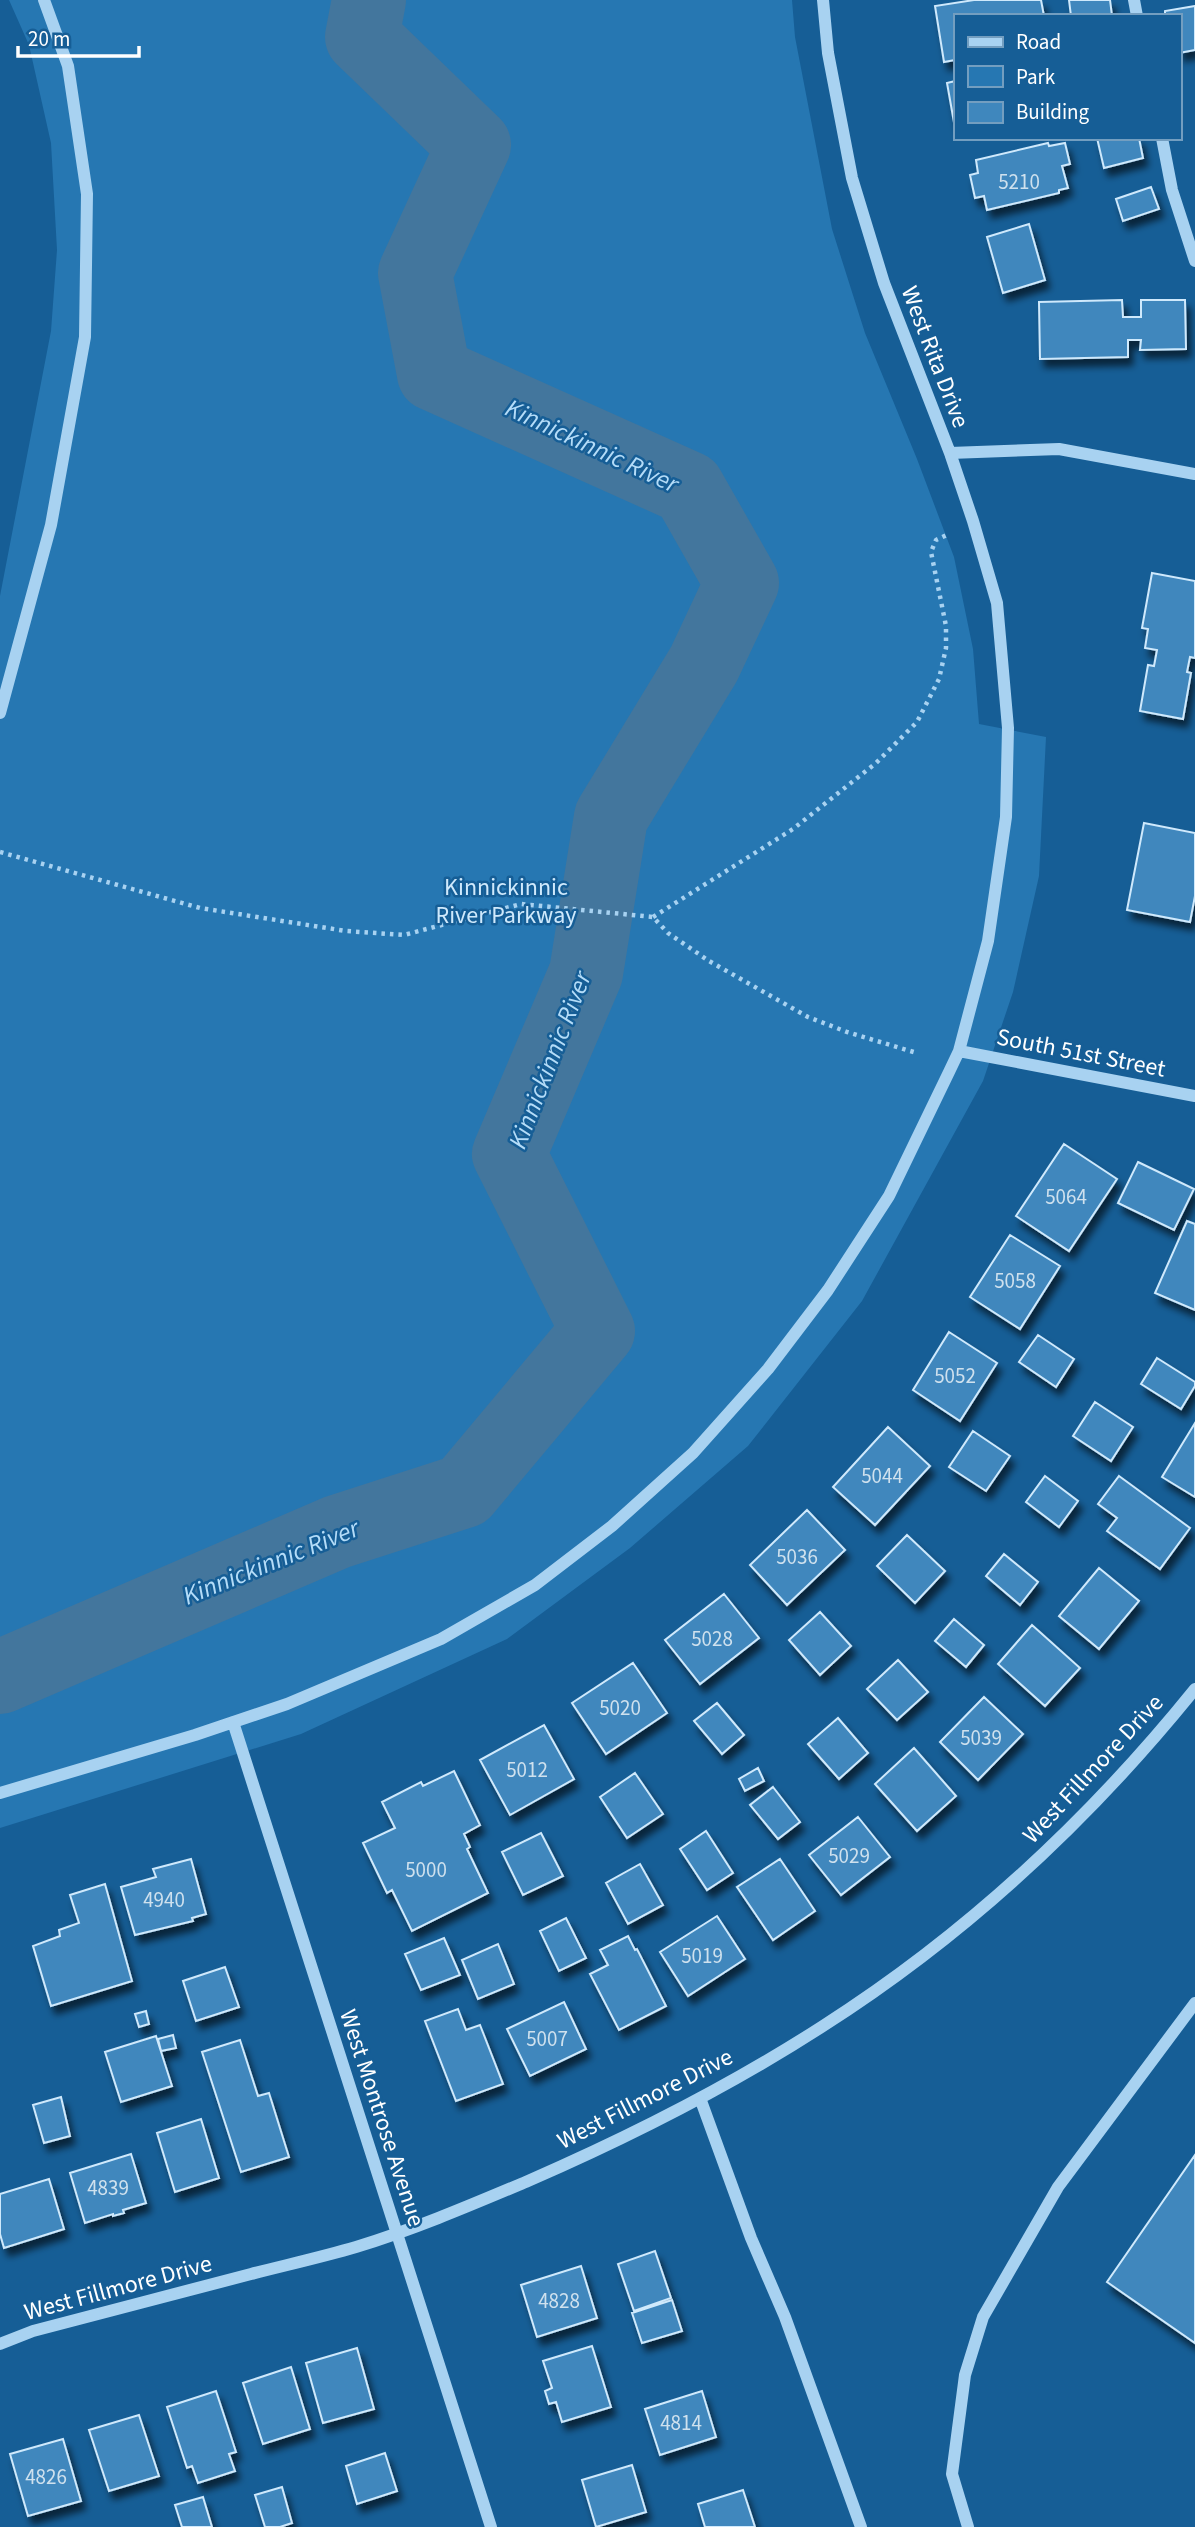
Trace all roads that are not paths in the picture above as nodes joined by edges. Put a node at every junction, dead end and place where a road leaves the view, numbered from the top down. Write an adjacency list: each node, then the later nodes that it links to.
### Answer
1 (44, 0): 7 (street)
2 (823, 0): 5 (street, West Rita Drive)
3 (1162, 140): 4 (street)
4 (1195, 261)
5 (950, 453): 6 (street); 8 (street, West Rita Drive)
6 (1195, 474)
7 (0, 713)
8 (959, 1051): 9 (street, South 51st Street); 11 (street, West Rita Drive)
9 (1195, 1096)
10 (1195, 1689): 14 (street, West Fillmore Drive)
11 (233, 1722): 12 (street, West Rita Drive); 15 (street, West Montrose Avenue)
12 (0, 1793)
13 (1195, 2003): 19 (street)
14 (700, 2098): 15 (street, West Fillmore Drive); 18 (street)
15 (396, 2232): 16 (street, West Fillmore Drive); 17 (street, West Montrose Avenue)
16 (0, 2344)
17 (491, 2527)
18 (861, 2527)
19 (968, 2527)

